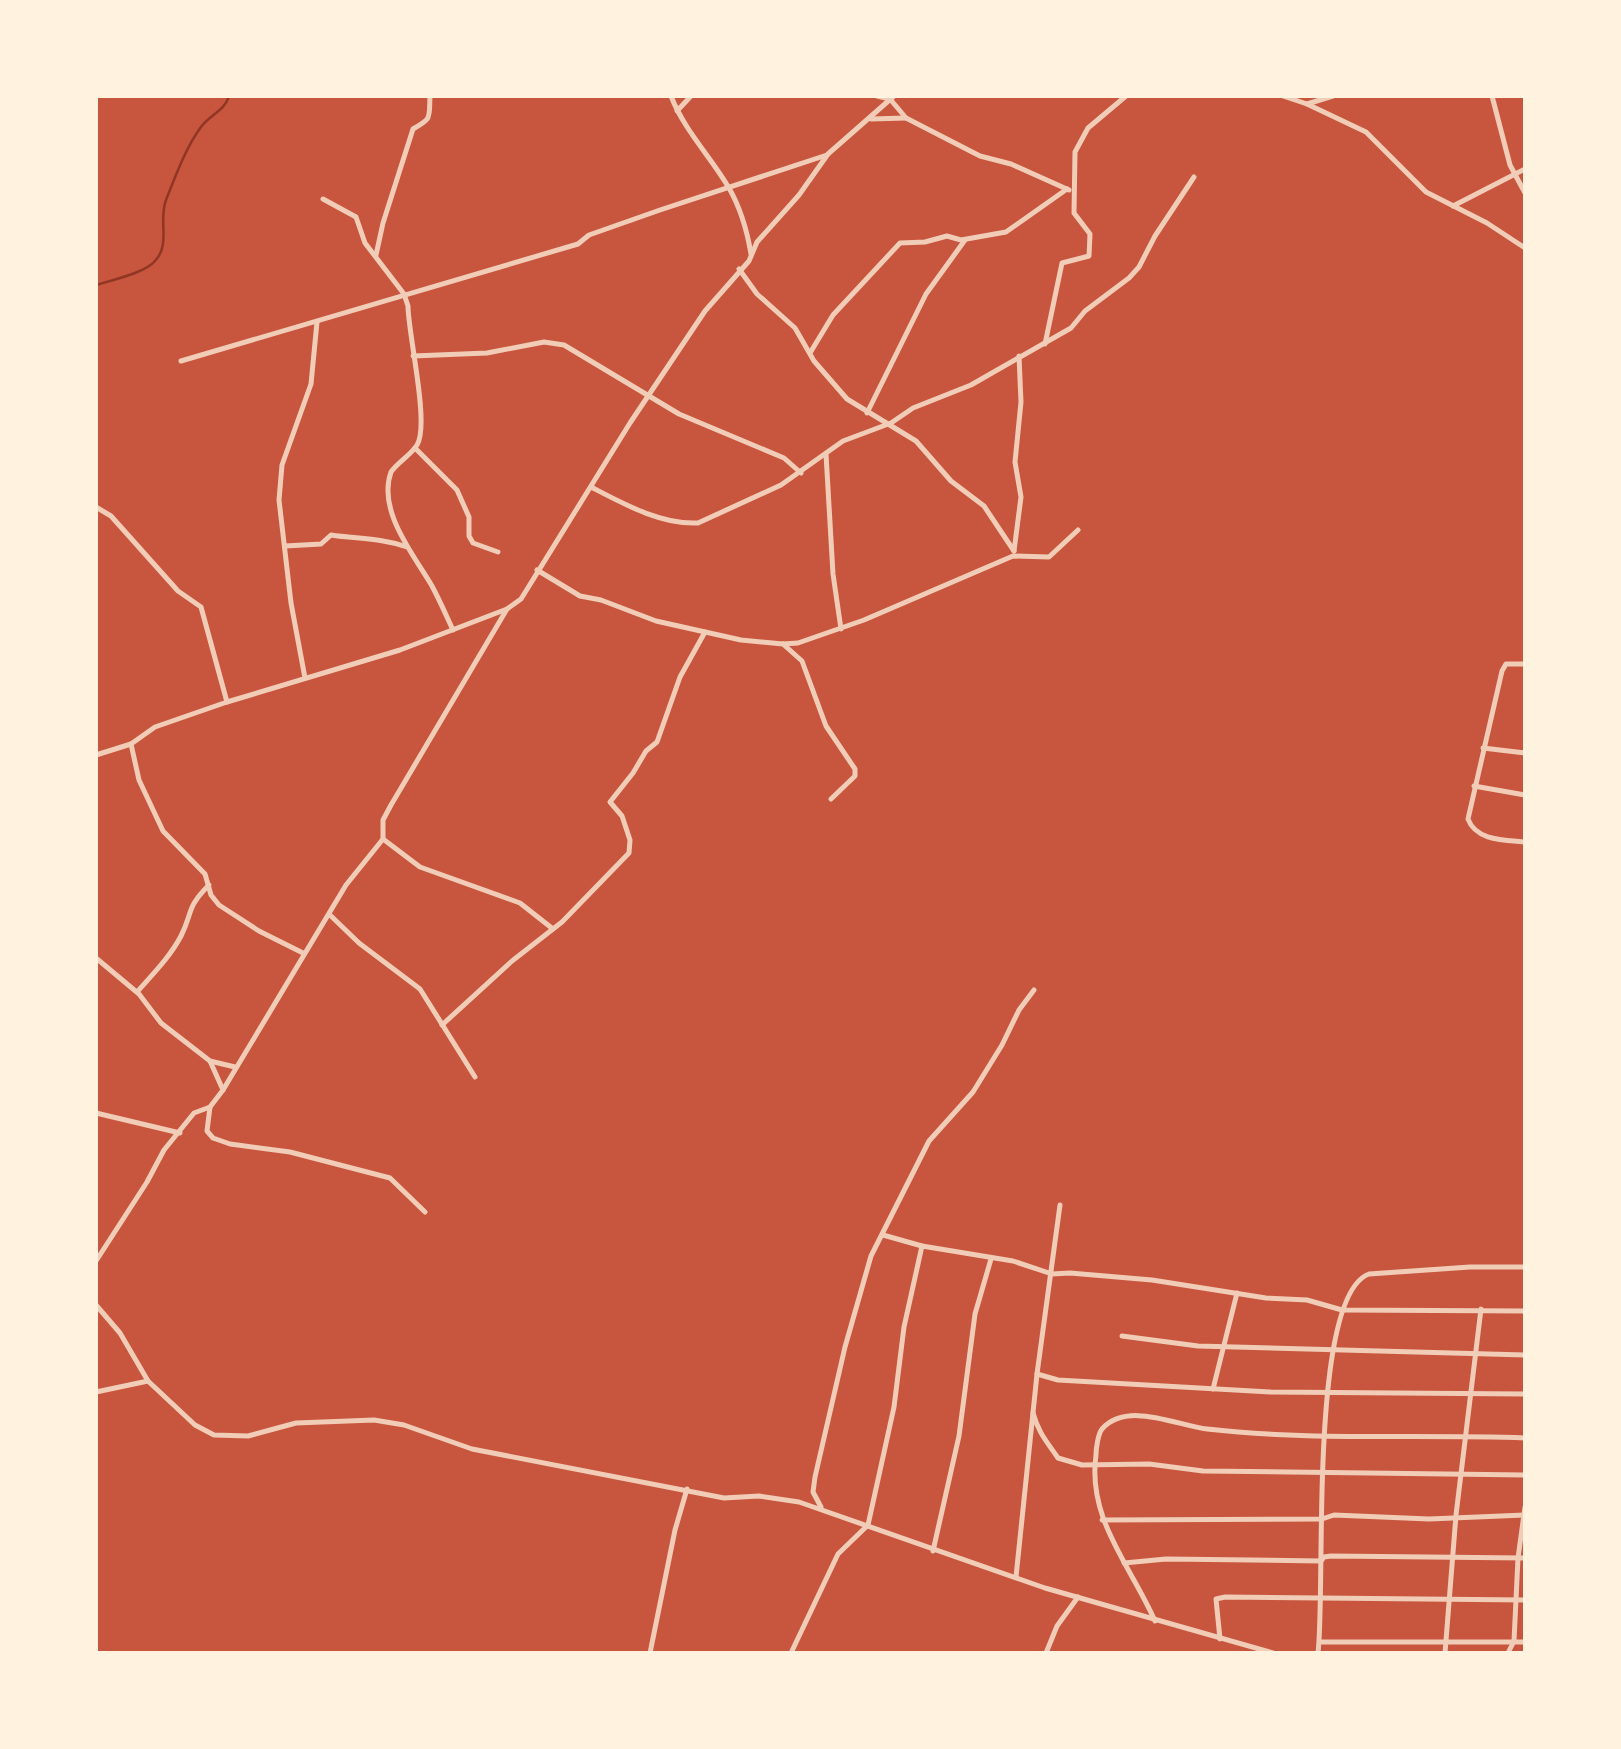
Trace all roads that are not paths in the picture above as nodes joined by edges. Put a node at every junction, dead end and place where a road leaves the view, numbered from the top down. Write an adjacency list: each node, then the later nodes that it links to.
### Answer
1 (430, 96): 26 (street)
2 (671, 96): 11 (street)
3 (691, 96): 11 (street)
4 (877, 96): 9 (street)
5 (1126, 96): 19 (street)
6 (1283, 96): 10 (street)
7 (1333, 96): 10 (street)
8 (1492, 96): 16 (street)
9 (892, 98): 12 (street); 13 (street)
10 (1307, 104): 22 (street)
11 (677, 111): 18 (street)
12 (906, 118): 13 (street); 19 (street)
13 (871, 119): 14 (street)
14 (828, 154): 18 (street); 25 (street)
15 (1525, 169): 16 (street)
16 (1516, 176): 20 (street); 22 (street)
17 (1195, 177): 30 (street)
18 (729, 188): 25 (street); 28 (street)
19 (1069, 190): 23 (street); 30 (street)
20 (1525, 193)
21 (323, 199): 26 (street)
22 (1452, 207): 24 (street)
23 (965, 239): 31 (street); 36 (street)
24 (1525, 248)
25 (751, 254): 27 (street)
26 (376, 255): 28 (street)
27 (739, 269): 31 (street); 35 (street)
28 (404, 294): 29 (street); 32 (street)
29 (317, 322): 34 (street); 44 (street)
30 (1045, 344): 33 (street)
31 (810, 353): 36 (street)
32 (413, 356): 35 (street); 38 (street)
33 (1019, 356): 37 (street); 47 (street)
34 (181, 361)
35 (648, 396): 40 (street); 41 (street)
36 (867, 413): 37 (street)
37 (891, 423): 39 (street); 47 (street)
38 (415, 448): 45 (street); 46 (street)
39 (826, 454): 40 (street); 50 (street)
40 (801, 473): 41 (street)
41 (591, 487): 48 (street)
42 (96, 507): 56 (street)
43 (1078, 530): 47 (street)
44 (285, 546): 45 (street); 55 (street)
45 (407, 547): 51 (street)
46 (498, 552)
47 (1013, 553): 50 (street)
48 (537, 570): 49 (street); 52 (street)
49 (508, 609): 51 (street); 64 (street)
50 (841, 629): 53 (street)
51 (453, 630): 55 (street)
52 (705, 632): 53 (street); 68 (street)
53 (783, 644): 63 (street)
54 (1525, 664): 58 (street)
55 (305, 678): 56 (street)
56 (227, 702): 57 (street)
57 (131, 744): 60 (street); 66 (street)
58 (1483, 748): 59 (street); 61 (street)
59 (1525, 753)
60 (96, 755)
61 (1474, 786): 62 (street); 65 (street)
62 (1525, 795)
63 (831, 799)
64 (383, 839): 67 (street); 68 (street)
65 (1525, 842)
66 (209, 885): 69 (street); 72 (street)
67 (330, 915): 69 (street); 73 (street)
68 (553, 929): 73 (street)
69 (303, 953): 75 (street)
70 (96, 958): 72 (street)
71 (1034, 990): 83 (street)
72 (137, 992): 74 (street)
73 (442, 1025): 76 (street)
74 (210, 1061): 75 (street); 77 (street)
75 (235, 1068): 77 (street)
76 (475, 1077)
77 (223, 1090): 78 (street)
78 (210, 1107): 80 (street); 82 (street)
79 (96, 1113): 80 (street)
80 (180, 1133): 86 (street)
81 (1060, 1205): 88 (street)
82 (425, 1212)
83 (883, 1235): 84 (street); 115 (street)
84 (922, 1246): 85 (street); 121 (street)
85 (991, 1259): 88 (street); 122 (street)
86 (96, 1261)
87 (1525, 1267): 92 (street)
88 (1052, 1275): 89 (street); 99 (street)
89 (1237, 1293): 92 (street); 95 (street)
90 (96, 1305): 100 (street)
91 (1481, 1309): 92 (street); 93 (street); 97 (street)
92 (1342, 1310): 96 (street)
93 (1525, 1311)
94 (1122, 1336): 95 (street)
95 (1223, 1347): 96 (street); 101 (street)
96 (1335, 1350): 97 (street); 102 (street)
97 (1476, 1352): 98 (street); 104 (street)
98 (1525, 1355)
99 (1037, 1374): 101 (street); 106 (street)
100 (148, 1381): 103 (street); 114 (street)
101 (1213, 1389): 102 (street)
102 (1327, 1391): 104 (street); 107 (street)
103 (96, 1392)
104 (1471, 1393): 105 (street); 108 (street)
105 (1525, 1394)
106 (1033, 1413): 110 (street); 127 (street)
107 (1325, 1434): 108 (street); 110 (street); 111 (street)
108 (1464, 1437): 109 (street); 112 (street)
109 (1525, 1438)
110 (1094, 1463): 111 (street); 120 (street)
111 (1324, 1473): 112 (street); 119 (street)
112 (1461, 1474): 113 (street); 118 (street)
113 (1525, 1475)
114 (687, 1489): 115 (street); 139 (street)
115 (821, 1507): 121 (street)
116 (1525, 1507): 117 (street)
117 (1524, 1515): 118 (street); 124 (street)
118 (1456, 1516): 119 (street); 123 (street)
119 (1322, 1519): 120 (street); 125 (street)
120 (1102, 1520): 126 (street)
121 (868, 1525): 122 (street); 140 (street)
122 (933, 1550): 127 (street)
123 (1454, 1556): 124 (street); 125 (street); 129 (street)
124 (1522, 1558): 131 (street)
125 (1321, 1561): 126 (street); 130 (street)
126 (1124, 1563): 133 (street)
127 (1016, 1577): 128 (street)
128 (1078, 1597): 133 (street); 141 (street)
129 (1450, 1598): 130 (street); 131 (street); 135 (street)
130 (1321, 1600): 134 (street); 137 (street)
131 (1516, 1600): 132 (street); 136 (street)
132 (1525, 1600)
133 (1155, 1621): 134 (street)
134 (1220, 1639): 142 (street)
135 (1446, 1641): 136 (street); 137 (street); 144 (street)
136 (1514, 1641): 138 (street); 145 (street)
137 (1320, 1642): 143 (street)
138 (1525, 1642)
139 (650, 1653)
140 (791, 1653)
141 (1046, 1653)
142 (1273, 1653)
143 (1318, 1653)
144 (1445, 1653)
145 (1508, 1653)

